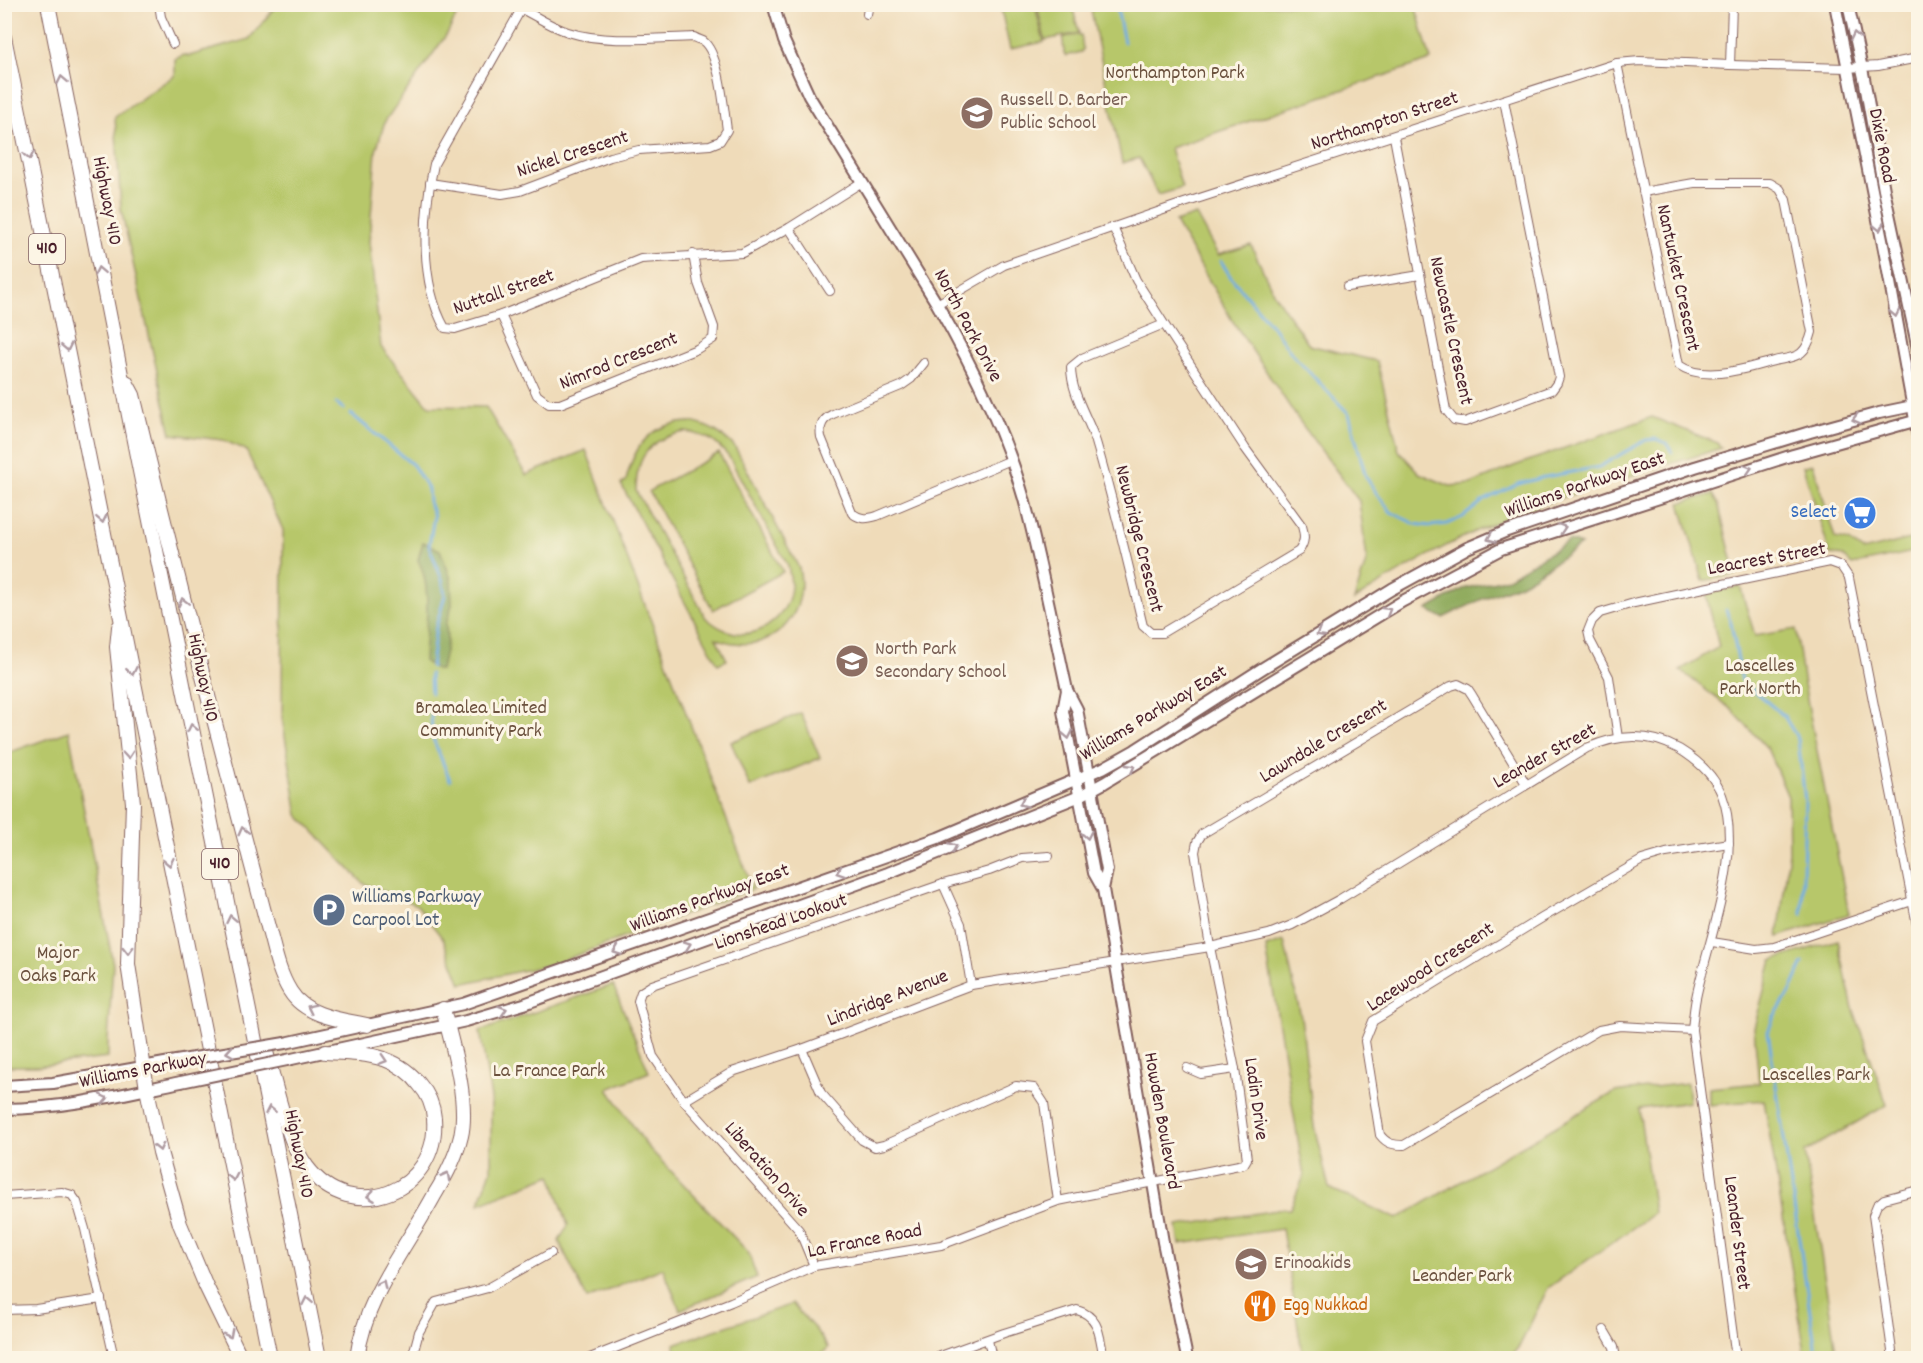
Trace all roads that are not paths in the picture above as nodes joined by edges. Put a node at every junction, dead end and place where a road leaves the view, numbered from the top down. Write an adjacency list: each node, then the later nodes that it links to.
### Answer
1 (48, 4): 33 (highway, Highway 410 / 410, one-way to 1)
2 (159, 4): 11 (street)
3 (773, 4): 19 (main road, North Park Drive)
4 (869, 4): 9 (street)
5 (1732, 4): 14 (street)
6 (1835, 4): 16 (main road, Dixie Road)
7 (1848, 4): 15 (main road, Dixie Road, one-way to 7)
8 (523, 7): 20 (street, Nuttall Street); 20 (street, Nickel Crescent)
9 (867, 14)
10 (4, 37): 38 (highway, 410, one-way to 38)
11 (173, 44)
12 (1918, 58): 15 (street, Northampton Street)
13 (1617, 63): 14 (street, Northampton Street); 17 (street, Northampton Street); 21 (street, Nantucket Crescent)
14 (1730, 65): 16 (street, Northampton Street)
15 (1861, 67): 16 (street, Northampton Street); 31 (main road, Dixie Road)
16 (1847, 68): 34 (main road, Dixie Road, one-way to 34)
17 (1504, 100): 18 (street, Northampton Street); 25 (street, Newcastle Crescent)
18 (1394, 136): 22 (street, Northampton Street); 25 (street, Newcastle Crescent)
19 (862, 182): 23 (street, Nuttall Street); 28 (main road, North Park Drive)
20 (430, 183): 29 (street, Nuttall Street)
21 (1643, 192): 21 (street, Nantucket Crescent)
22 (1113, 227): 28 (street, Northampton Street); 30 (street, Newbridge Crescent)
23 (789, 228): 24 (street, Nuttall Street); 27 (street)
24 (693, 254): 29 (street, Nuttall Street); 29 (street, Nimrod Crescent)
25 (1420, 275): 26 (street)
26 (1347, 287)
27 (830, 291)
28 (937, 304): 37 (main road, North Park Drive)
29 (501, 315)
30 (1164, 324): 30 (street, Newbridge Crescent)
31 (1918, 349)
32 (924, 363): 37 (street)
33 (118, 370): 57 (highway, Highway 410 / 410, one-way to 33); 58 (highway, one-way to 33)
34 (1916, 406): 35 (main road, Dixie Road); 41 (main road, Williams Parkway East, one-way to 41)
35 (1917, 421): 36 (main road, Dixie Road); 44 (main road, Williams Parkway East, one-way to 35)
36 (1918, 436)
37 (1011, 460): 39 (main road, North Park Drive)
38 (121, 613): 65 (highway, one-way to 65); 84 (highway, 410, one-way to 84)
39 (1067, 690): 41 (main road, North Park Drive); 42 (main road, North Park Drive, one-way to 42)
40 (1618, 738): 43 (street, Leander Street); 46 (street, Leander Street); 50 (street, Leacrest Street)
41 (1089, 774): 42 (main road, Williams Parkway East); 44 (main road, Howden Boulevard)
42 (1077, 780): 45 (main road, Howden Boulevard); 56 (main road, Williams Parkway East, one-way to 56)
43 (1526, 784): 53 (street, Leander Street); 53 (street, Lawndale Crescent)
44 (1092, 789): 45 (main road, Williams Parkway East); 49 (main road, Howden Boulevard)
45 (1080, 796): 49 (main road, Howden Boulevard, one-way to 49); 59 (main road, Williams Parkway East, one-way to 45)
46 (1729, 843): 52 (street, Leander Street); 60 (street, Lacewood Crescent)
47 (1049, 856): 48 (street, Lionshead Lookout)
48 (944, 884): 55 (street); 70 (street, Lionshead Lookout)
49 (1102, 889): 54 (main road, Howden Boulevard)
50 (1915, 900): 51 (street); 52 (street)
51 (1918, 930)
52 (1712, 942): 60 (street, Leander Street)
53 (1210, 947): 54 (street, Leander Street); 67 (street, Ladin Drive)
54 (1116, 961): 55 (street, Lindridge Avenue); 72 (main road, Howden Boulevard)
55 (971, 985): 62 (street, Lindridge Avenue)
56 (443, 1009): 58 (main road, Williams Parkway East); 59 (highway)
57 (252, 1021): 63 (highway, one-way to 57); 85 (highway, Highway 410 / 410, one-way to 57)
58 (367, 1025): 61 (main road, Williams Parkway East)
59 (447, 1026): 63 (main road, Williams Parkway East); 86 (highway, one-way to 59)
60 (1692, 1030): 94 (street, Leander Street)
61 (285, 1043): 65 (main road, Williams Parkway, one-way to 65, bridge)
62 (802, 1049): 70 (street, Lindridge Avenue); 75 (street)
63 (325, 1052): 64 (main road, Williams Parkway East)
64 (287, 1060): 69 (main road, Williams Parkway, bridge)
65 (143, 1068): 68 (main road, Williams Parkway); 69 (highway)
66 (1187, 1068): 67 (street)
67 (1235, 1069): 72 (street, Ladin Drive)
68 (4, 1086)
69 (147, 1089): 71 (main road, Williams Parkway, one-way to 69); 83 (highway, one-way to 83)
70 (684, 1101): 77 (street, Liberation Drive)
71 (4, 1109)
72 (1153, 1181): 75 (street, La France Road); 92 (main road, Howden Boulevard)
73 (1918, 1190): 95 (street)
74 (4, 1196): 78 (street)
75 (1059, 1201): 77 (street, La France Road)
76 (551, 1253): 87 (street)
77 (814, 1266): 88 (street, La France Road)
78 (101, 1299): 79 (street); 82 (street)
79 (4, 1310)
80 (1604, 1330): 93 (street)
81 (988, 1340): 89 (street); 90 (street); 91 (street)
82 (114, 1359)
83 (242, 1359)
84 (270, 1359)
85 (319, 1359)
86 (357, 1359)
87 (412, 1359)
88 (590, 1359)
89 (935, 1359)
90 (992, 1359)
91 (1104, 1359)
92 (1187, 1359)
93 (1616, 1359)
94 (1736, 1359)
95 (1893, 1359)

